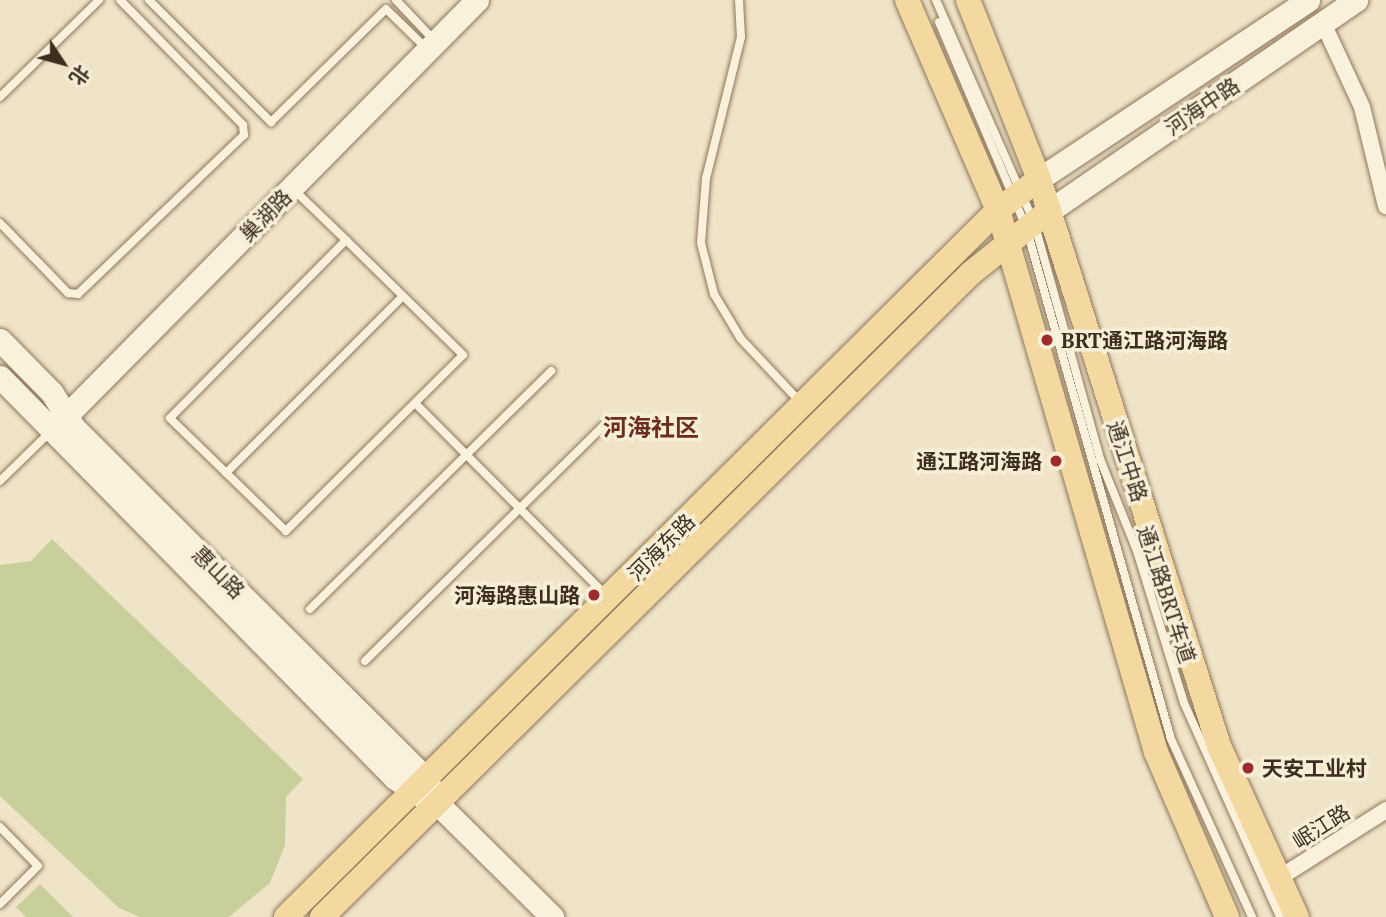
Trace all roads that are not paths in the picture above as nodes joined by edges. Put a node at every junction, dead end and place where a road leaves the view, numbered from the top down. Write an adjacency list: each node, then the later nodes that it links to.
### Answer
1 (99, 0): 15 (lane)
2 (120, 0): 19 (lane)
3 (149, 0): 14 (lane)
4 (396, 0): 14 (lane)
5 (477, 0): 14 (street, 巢湖路)
6 (739, 0): 27 (lane)
7 (907, 0): 17 (main road, 通江中路)
8 (930, 0): 17 (lane)
9 (936, 0): 17 (lane)
10 (968, 0): 17 (main road, 通江中路)
11 (1308, 0): 17 (street, 河海中路)
12 (1356, 0): 13 (street, 河海中路)
13 (1323, 23): 18 (street); 20 (street, 河海中路)
14 (432, 46): 16 (street, 巢湖路)
15 (0, 97)
16 (292, 188): 21 (lane); 28 (street, 巢湖路)
17 (1018, 194): 20 (main road); 20 (main road, 通江中路); 27 (main road, 河海东路)
18 (1386, 206)
19 (0, 223)
20 (1029, 225): 34 (lane, 通江路BRT车道); 37 (main road, 通江中路); 40 (main road, 河海东路); 45 (main road, 通江中路); 49 (lane, 通江路BRT车道)
21 (346, 240): 22 (lane); 31 (lane)
22 (403, 296): 26 (lane); 31 (lane)
23 (0, 340): 28 (street, 惠山路)
24 (551, 370): 30 (lane)
25 (0, 377): 28 (street, 惠山路)
26 (415, 403): 30 (lane); 31 (lane)
27 (803, 405): 35 (main road, 河海东路)
28 (59, 423): 32 (lane); 39 (street, 惠山路)
29 (606, 423): 33 (lane)
30 (467, 454): 33 (lane); 36 (lane)
31 (226, 473)
32 (2, 476)
33 (520, 508): 35 (lane); 38 (lane)
34 (1144, 574): 37 (lane); 50 (lane, 通江路BRT车道)
35 (610, 598): 39 (main road, 河海东路)
36 (310, 609)
37 (1180, 624): 43 (main road, 通江中路)
38 (365, 660)
39 (420, 787): 40 (street, 惠山路); 46 (main road, 河海东路)
40 (438, 804): 47 (main road, 河海东路); 48 (street, 惠山路)
41 (1386, 810): 43 (street, 岷江路)
42 (0, 827): 44 (lane)
43 (1279, 878): 51 (main road, 通江中路)
44 (0, 904)
45 (1219, 914)
46 (286, 917)
47 (322, 917)
48 (552, 917)
49 (1252, 917)
50 (1280, 917)
51 (1297, 917)

